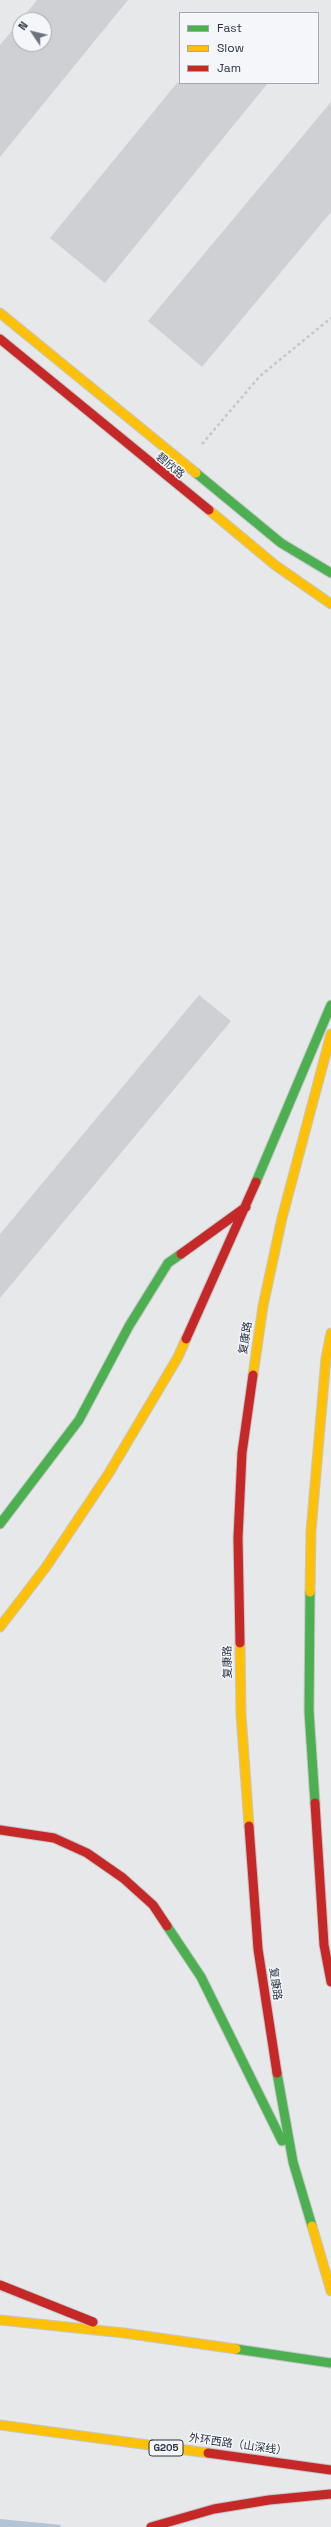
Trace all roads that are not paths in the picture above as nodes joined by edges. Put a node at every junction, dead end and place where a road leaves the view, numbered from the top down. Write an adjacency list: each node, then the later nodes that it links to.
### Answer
1 (0, 313): 3 (main road, 碧欣路)
2 (0, 339): 6 (main road, 碧欣路)
3 (318, 566): 4 (main road); 5 (main road, 碧欣路)
4 (331, 567)
5 (331, 573)
6 (331, 604)
7 (331, 1005): 9 (main road)
8 (331, 1034): 15 (main road, 复康路)
9 (246, 1207): 11 (main road); 12 (main road)
10 (331, 1332): 14 (main road)
11 (0, 1524)
12 (0, 1627)
13 (0, 1830): 15 (main road)
14 (331, 1982)
15 (293, 2162): 17 (main road, 复康路)
16 (0, 2285): 19 (main road)
17 (331, 2291)
18 (0, 2320): 19 (main road)
19 (124, 2333): 20 (main road)
20 (331, 2363)
21 (0, 2425): 22 (main road, 外环西路（山深线） / G205)
22 (331, 2470)
23 (331, 2494): 24 (main road)
24 (151, 2527)

